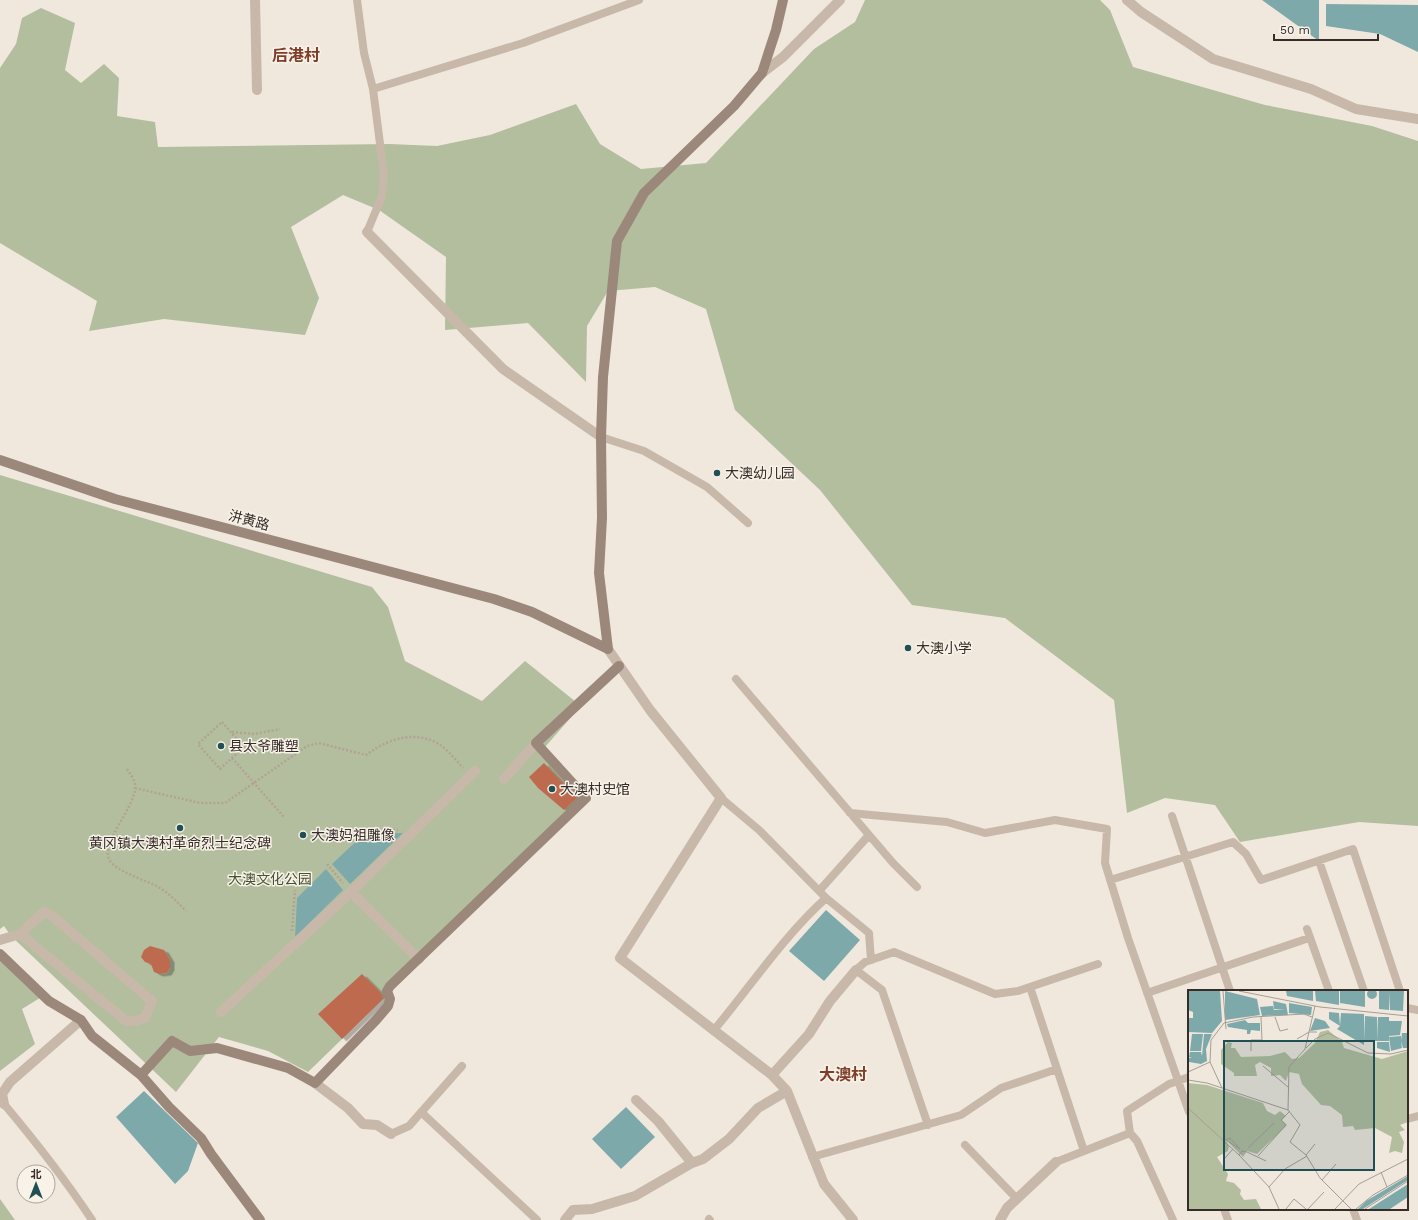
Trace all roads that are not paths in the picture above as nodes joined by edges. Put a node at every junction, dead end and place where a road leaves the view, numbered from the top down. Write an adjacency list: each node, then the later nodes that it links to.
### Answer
1 (255, 0): 9 (street)
2 (357, 0): 8 (lane)
3 (639, 0): 8 (lane)
4 (782, 0): 7 (main road)
5 (840, 0): 7 (street)
6 (1128, 0): 10 (street)
7 (762, 73): 12 (main road)
8 (373, 89): 11 (lane)
9 (257, 90)
10 (1418, 119)
11 (368, 232): 12 (street)
12 (601, 437): 14 (lane); 15 (main road)
13 (0, 460): 15 (main road, 汫黄路)
14 (748, 523)
15 (608, 649): 16 (street)
16 (619, 666): 18 (main road); 21 (street)
17 (736, 679): 22 (lane)
18 (536, 743): 20 (street); 37 (main road)
19 (473, 773): 30 (street)
20 (504, 779)
21 (721, 798): 29 (lane); 51 (street)
22 (850, 813): 24 (lane); 27 (lane)
23 (1172, 816): 25 (lane)
24 (869, 835): 28 (lane); 29 (lane)
25 (1186, 857): 26 (lane); 27 (lane); 42 (lane)
26 (1319, 860): 44 (lane); 45 (lane)
27 (1110, 880): 46 (lane)
28 (917, 888)
29 (819, 891): 31 (lane)
30 (351, 892): 37 (street); 49 (street)
31 (826, 898): 38 (lane); 51 (lane)
32 (1306, 929): 34 (lane)
33 (20, 934): 33 (street); 35 (street)
34 (1310, 938): 43 (lane); 46 (lane)
35 (0, 940)
36 (0, 954): 50 (main road)
37 (419, 959): 58 (main road)
38 (871, 960): 40 (lane); 41 (lane)
39 (1098, 964): 41 (lane)
40 (856, 970): 55 (street); 66 (lane)
41 (1030, 987): 53 (lane)
42 (1230, 990)
43 (1329, 990)
44 (1364, 990)
45 (1400, 990)
46 (1147, 993): 57 (lane)
47 (1408, 1008): 48 (lane)
48 (1418, 1010)
49 (221, 1012)
50 (81, 1020): 54 (main road); 61 (street)
51 (714, 1030): 55 (street)
52 (462, 1066): 63 (lane)
53 (1057, 1069): 66 (lane); 70 (lane)
54 (141, 1075): 58 (main road); 78 (main road)
55 (772, 1075): 59 (street)
56 (1188, 1077): 57 (lane)
57 (1178, 1081): 62 (lane); 67 (lane)
58 (316, 1083): 68 (street)
59 (787, 1091): 71 (street); 73 (street)
60 (636, 1100): 73 (street)
61 (4, 1104): 77 (lane)
62 (1188, 1109)
63 (421, 1112): 68 (lane); 79 (lane)
64 (1418, 1116): 65 (lane)
65 (1408, 1118)
66 (928, 1126): 71 (lane)
67 (1130, 1133): 70 (lane); 83 (lane)
68 (391, 1134)
69 (965, 1145): 74 (lane)
70 (1084, 1151): 72 (lane)
71 (812, 1157): 81 (street)
72 (1056, 1162): 74 (street)
73 (692, 1163): 80 (street)
74 (1017, 1199): 82 (street)
75 (1224, 1210): 84 (lane)
76 (1353, 1210): 85 (lane)
77 (92, 1220)
78 (260, 1220)
79 (537, 1220)
80 (565, 1220)
81 (853, 1220)
82 (1000, 1220)
83 (1173, 1220)
84 (1228, 1220)
85 (1356, 1220)

